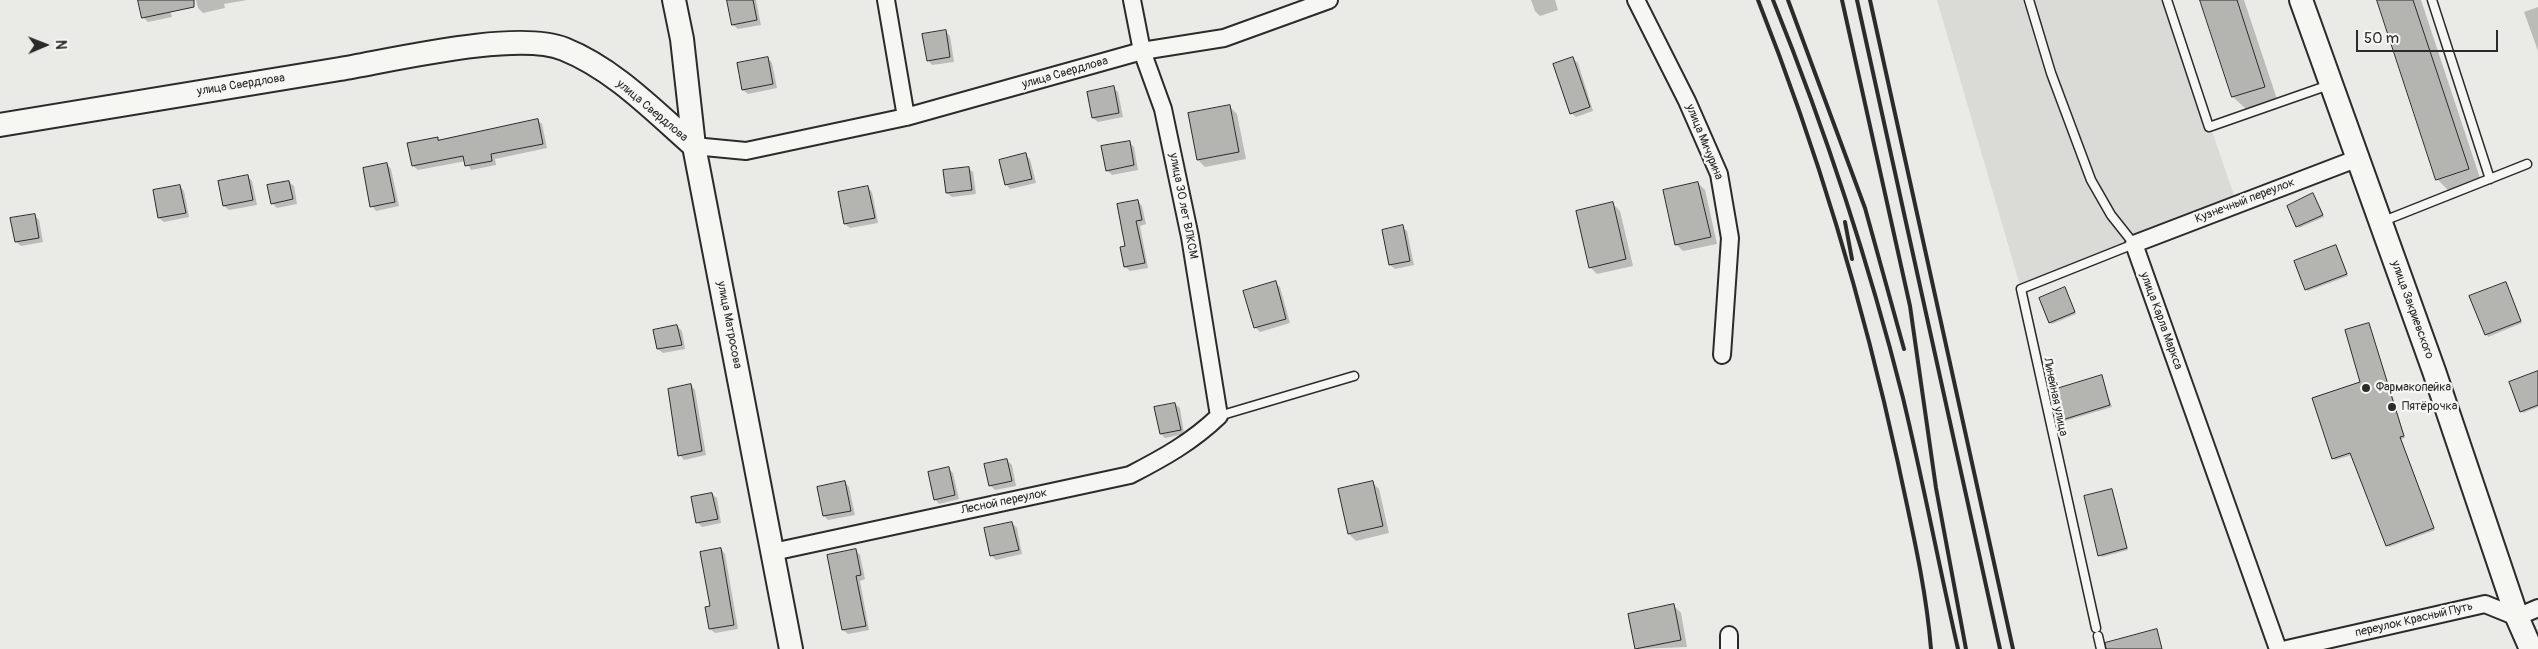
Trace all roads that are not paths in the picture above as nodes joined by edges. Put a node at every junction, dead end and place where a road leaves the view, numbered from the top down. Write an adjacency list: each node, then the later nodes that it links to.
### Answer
1 (674, 0): 14 (street, улица Матросова)
2 (886, 0): 12 (street)
3 (1132, 0): 10 (street, улица 30 лет ВЛКСМ)
4 (1328, 0): 10 (street, улица Свердлова)
5 (1636, 0): 20 (street, улица Мичурина)
6 (2029, 0): 19 (lane, улица Карла Маркса)
7 (2167, 0): 11 (lane)
8 (2300, 0): 11 (street, улица Закриевского)
9 (2432, 0): 17 (lane)
10 (1142, 51): 12 (street, улица Свердлова); 22 (street, улица 30 лет ВЛКСМ)
11 (2330, 84): 15 (street, улица Закриевского)
12 (906, 117): 14 (street, улица Свердлова)
13 (0, 125): 14 (street, улица Свердлова)
14 (694, 146): 23 (street, улица Матросова)
15 (2356, 159): 18 (street, улица Закриевского); 19 (street, Кузнечный переулок)
16 (2527, 164): 17 (lane)
17 (2490, 179): 18 (lane)
18 (2380, 223): 25 (street, улица Закриевского)
19 (2134, 244): 27 (lane, Линейная улица); 28 (street, улица Карла Маркса)
20 (1722, 355)
21 (1354, 376): 22 (lane)
22 (1219, 416): 23 (street, Лесной переулок)
23 (774, 552): 26 (street, улица Матросова)
24 (2538, 608): 25 (street)
25 (2517, 617): 29 (street, переулок Красный Путь); 30 (street, улица Закриевского)
26 (791, 649)
27 (2101, 649)
28 (2278, 649)
29 (2287, 649)
30 (2531, 649)

